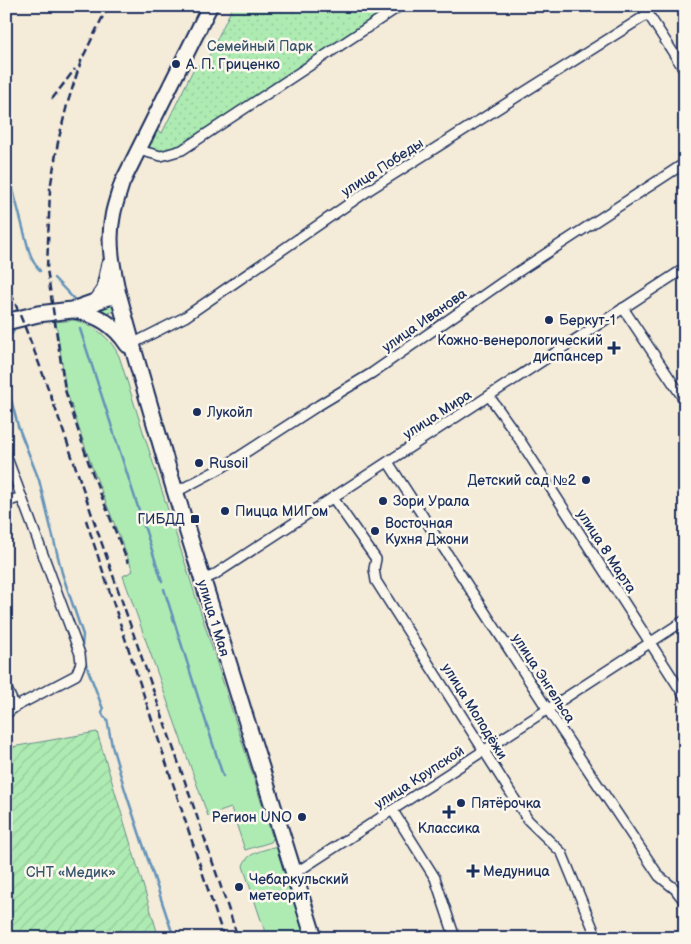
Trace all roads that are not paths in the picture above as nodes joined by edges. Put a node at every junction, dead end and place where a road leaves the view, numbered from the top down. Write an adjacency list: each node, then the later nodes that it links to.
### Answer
1 (210, 6): 5 (main road)
2 (400, 6): 5 (street)
3 (646, 10): 4 (street); 13 (street, улица Победы)
4 (685, 71)
5 (138, 150): 7 (main road)
6 (685, 163): 18 (street, улица Иванова)
7 (111, 252): 9 (main road); 11 (main road)
8 (685, 268): 10 (street, улица Мира)
9 (121, 304): 11 (main road); 13 (main road, улица 1 Мая)
10 (623, 308): 14 (street, улица Мира); 15 (street)
11 (97, 310): 12 (main road); 13 (main road)
12 (6, 322)
13 (133, 350): 18 (main road, улица 1 Мая)
14 (489, 396): 17 (street, улица Мира); 24 (street, улица 8 Марта)
15 (685, 401)
16 (6, 455): 19 (street)
17 (388, 462): 20 (street, улица Мира); 28 (street, улица Энгельса)
18 (176, 492): 22 (main road, улица 1 Мая)
19 (22, 497): 21 (street); 27 (street)
20 (333, 498): 22 (street, улица Мира); 30 (street, улица Молодёжи)
21 (6, 502)
22 (203, 580): 32 (main road, улица 1 Мая)
23 (685, 620): 24 (street, улица Крупской)
24 (650, 643): 26 (street, улица 8 Марта); 28 (street, улица Крупской)
25 (6, 687): 27 (street)
26 (685, 697)
27 (15, 708): 29 (street)
28 (548, 710): 30 (street, улица Крупской); 33 (street, улица Энгельса)
29 (6, 714)
30 (484, 751): 31 (street, улица Крупской); 36 (street, улица Молодёжи)
31 (392, 811): 32 (street, улица Крупской); 35 (street)
32 (293, 872): 34 (main road, улица 1 Мая)
33 (685, 902)
34 (314, 938)
35 (455, 938)
36 (597, 938)

